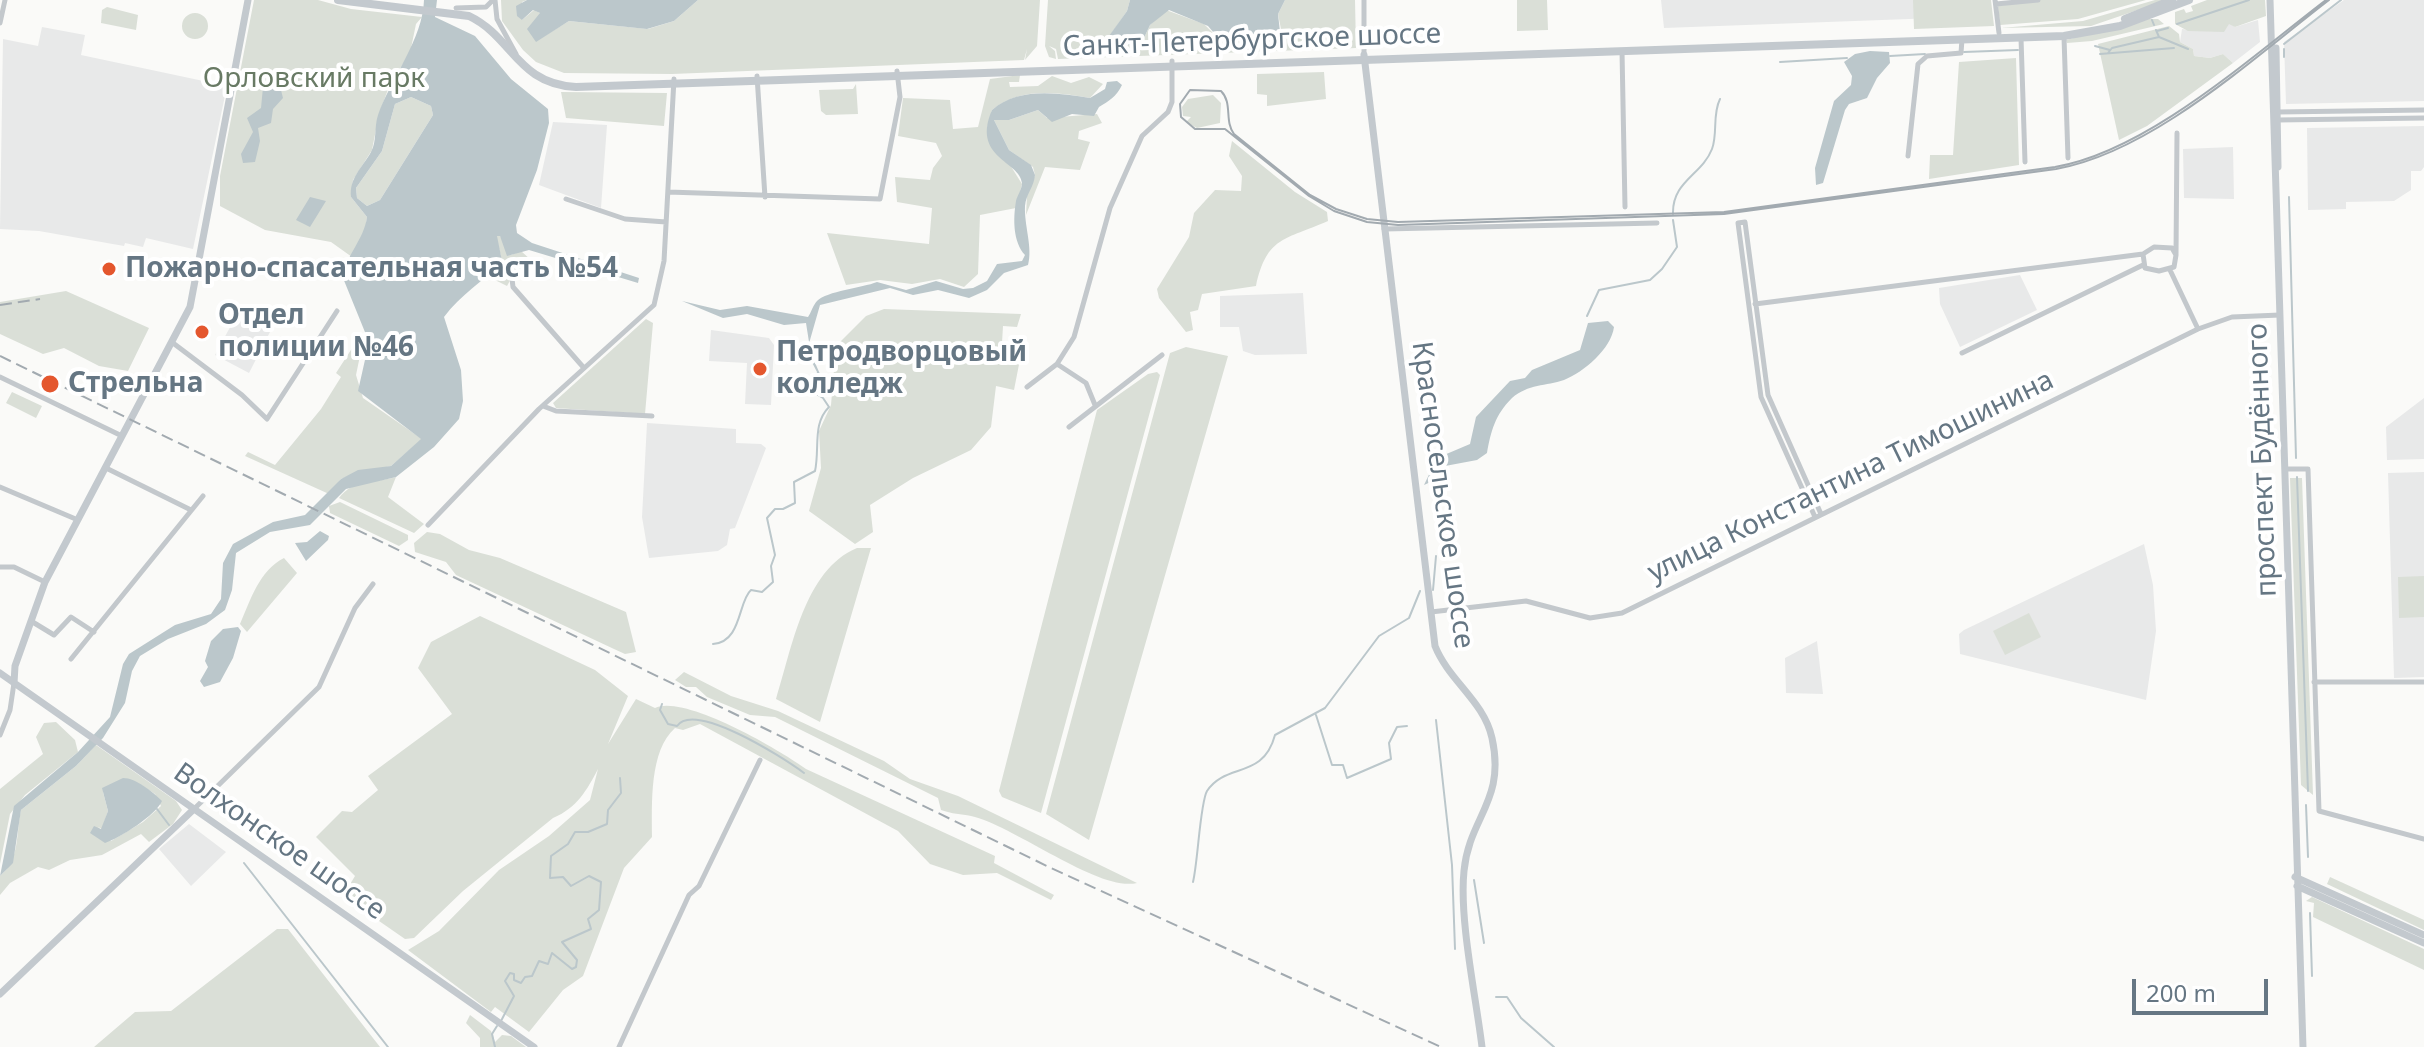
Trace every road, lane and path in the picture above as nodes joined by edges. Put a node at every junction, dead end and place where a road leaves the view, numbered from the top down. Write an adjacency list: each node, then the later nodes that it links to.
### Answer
1 (5, 0): 15 (street)
2 (248, 0): 52 (main road)
3 (338, 0): 12 (main road, Санкт-Петербургское шоссе)
4 (366, 0): 12 (main road, Санкт-Петербургское шоссе)
5 (494, 0): 14 (street); 21 (street)
6 (1364, 0): 22 (street)
7 (2038, 0): 11 (street)
8 (2172, 0): 16 (main road, Санкт-Петербургское шоссе)
9 (2189, 0): 17 (main road, Санкт-Петербургское шоссе)
10 (2273, 0): 29 (main road, проспект Будённого)
11 (1996, 2): 16 (street)
12 (419, 7): 13 (main road, Санкт-Петербургское шоссе)
13 (441, 8): 14 (main road, Санкт-Петербургское шоссе); 26 (main road, Санкт-Петербургское шоссе)
14 (456, 8): 21 (main road, Санкт-Петербургское шоссе)
15 (0, 23)
16 (1999, 33): 22 (main road, Санкт-Петербургское шоссе)
17 (2064, 36): 18 (main road, Санкт-Петербургское шоссе); 34 (street)
18 (2021, 37): 19 (main road, Санкт-Петербургское шоссе); 35 (street)
19 (1962, 39): 20 (main road, Санкт-Петербургское шоссе); 33 (street)
20 (1622, 50): 22 (main road, Санкт-Петербургское шоссе); 39 (street)
21 (516, 55): 26 (main road, Санкт-Петербургское шоссе)
22 (1364, 57): 23 (main road, Санкт-Петербургское шоссе); 42 (main road, Красносельское шоссе)
23 (1172, 64): 24 (main road, Санкт-Петербургское шоссе); 55 (street)
24 (897, 73): 25 (main road, Санкт-Петербургское шоссе); 37 (street)
25 (758, 78): 26 (main road, Санкт-Петербургское шоссе); 37 (street)
26 (674, 82): 36 (street)
27 (2393, 110): 28 (street); 29 (street); 31 (street)
28 (2424, 110)
29 (2276, 116): 31 (street); 50 (main road, проспект Будённого)
30 (2424, 118): 31 (street)
31 (2394, 119)
32 (2177, 133): 44 (street)
33 (1908, 156)
34 (2068, 158)
35 (2025, 162)
36 (668, 192): 37 (street); 40 (street)
37 (765, 197)
38 (566, 199): 40 (street)
39 (1625, 207)
40 (666, 222): 56 (street)
41 (1657, 223): 42 (street)
42 (1384, 229): 75 (main road, Красносельское шоссе)
43 (2143, 254): 44 (street); 45 (street); 48 (street)
44 (2176, 255): 47 (street)
45 (2143, 265): 47 (street); 53 (street)
46 (535, 268): 56 (street)
47 (2170, 270): 51 (street)
48 (1755, 304): 69 (street); 69 (street)
49 (337, 311): 52 (street)
50 (2280, 315): 51 (street, улица Константина Тимошинина); 65 (main road, проспект Будённого)
51 (2198, 329): 69 (street, улица Константина Тимошинина)
52 (173, 343): 63 (main road)
53 (1962, 353)
54 (1162, 355): 59 (street)
55 (1057, 364): 58 (street); 59 (street)
56 (584, 368): 60 (street)
57 (0, 377): 63 (street)
58 (1027, 387)
59 (1095, 405): 62 (street)
60 (543, 406): 61 (street); 71 (street)
61 (652, 416)
62 (1069, 427)
63 (123, 437): 64 (main road)
64 (106, 468): 68 (street); 70 (main road)
65 (2285, 469): 80 (street); 87 (main road, проспект Будённого)
66 (0, 487): 70 (street)
67 (203, 496): 68 (street)
68 (191, 510): 77 (street)
69 (1818, 516): 75 (street, улица Константина Тимошинина)
70 (78, 520): 73 (main road)
71 (428, 525)
72 (0, 567): 73 (street)
73 (45, 582): 76 (main road)
74 (373, 584): 85 (street)
75 (1431, 612): 96 (main road, Красносельское шоссе)
76 (29, 620): 77 (street); 82 (main road)
77 (94, 632): 78 (street)
78 (71, 659)
79 (0, 673): 82 (main road, Волхонское шоссе)
80 (2314, 682): 81 (street); 86 (street)
81 (2424, 682)
82 (14, 683): 83 (street); 85 (main road, Волхонское шоссе)
83 (0, 735)
84 (760, 760): 95 (street)
85 (194, 809): 93 (main road); 94 (main road, Волхонское шоссе)
86 (2424, 839)
87 (2297, 882): 88 (main road); 89 (main road, проспект Будённого); 90 (main road); 92 (main road, проспект Будённого)
88 (2314, 892): 89 (main road); 91 (main road)
89 (2300, 903): 92 (main road, проспект Будённого)
90 (2424, 935)
91 (2424, 943)
92 (2301, 979): 97 (main road, проспект Будённого)
93 (0, 994)
94 (534, 1047)
95 (619, 1047)
96 (1482, 1047)
97 (2303, 1047)

